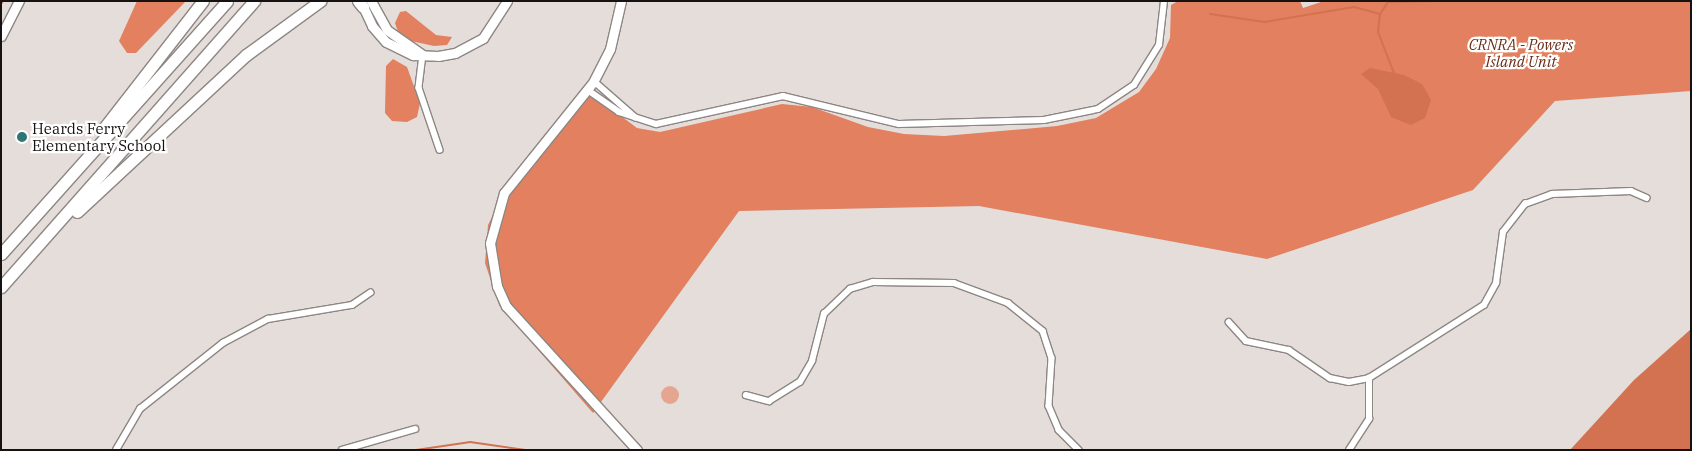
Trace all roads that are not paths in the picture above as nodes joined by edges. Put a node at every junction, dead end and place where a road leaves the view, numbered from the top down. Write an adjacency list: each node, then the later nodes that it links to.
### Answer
1 (19, 1): 10 (street)
2 (203, 1): 17 (highway)
3 (226, 1): 17 (highway)
4 (254, 1): 18 (highway)
5 (320, 1): 18 (highway)
6 (507, 1): 11 (street)
7 (621, 1): 12 (street)
8 (1164, 1): 14 (street)
9 (363, 3): 11 (street)
10 (1, 36)
11 (423, 56): 15 (street)
12 (594, 81): 13 (street); 14 (street)
13 (588, 90): 14 (street); 28 (street)
14 (636, 118)
15 (440, 150)
16 (1647, 198): 23 (street)
17 (41, 207): 19 (highway)
18 (52, 232): 20 (highway)
19 (1, 254)
20 (1, 287)
21 (370, 293): 26 (street)
22 (1228, 322): 23 (street)
23 (1370, 378): 30 (street)
24 (746, 394): 29 (street)
25 (415, 429): 27 (street)
26 (116, 450)
27 (342, 450)
28 (636, 450)
29 (1079, 450)
30 (1349, 450)

